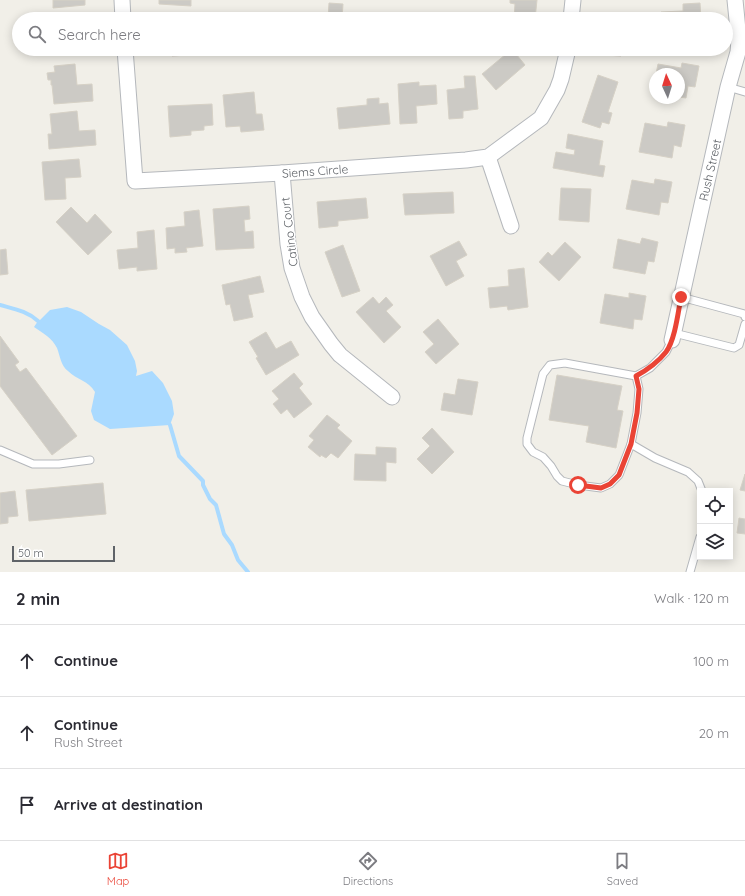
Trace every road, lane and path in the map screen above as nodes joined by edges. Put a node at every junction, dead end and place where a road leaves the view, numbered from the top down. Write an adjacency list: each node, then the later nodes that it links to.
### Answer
1 (122, 0): 4 (street)
2 (573, 0): 5 (street)
3 (734, 0): 8 (street, Rush Street)
4 (123, 12)
5 (572, 12)
6 (126, 56): 11 (street, Siems Circle)
7 (566, 56): 10 (street, Siems Circle)
8 (728, 87): 9 (lane); 13 (street, Rush Street)
9 (745, 92)
10 (488, 157): 11 (street, Siems Circle); 12 (street)
11 (282, 173): 18 (street, Catino Court)
12 (511, 226)
13 (681, 297): 14 (lane); 16 (street, Rush Street)
14 (745, 317)
15 (745, 324): 16 (lane)
16 (673, 337): 17 (lane)
17 (636, 376): 19 (lane); 19 (lane)
18 (392, 397)
19 (631, 444): 22 (lane)
20 (0, 450): 21 (lane)
21 (90, 460)
22 (701, 488)
23 (697, 548): 24 (lane)
24 (690, 572)

